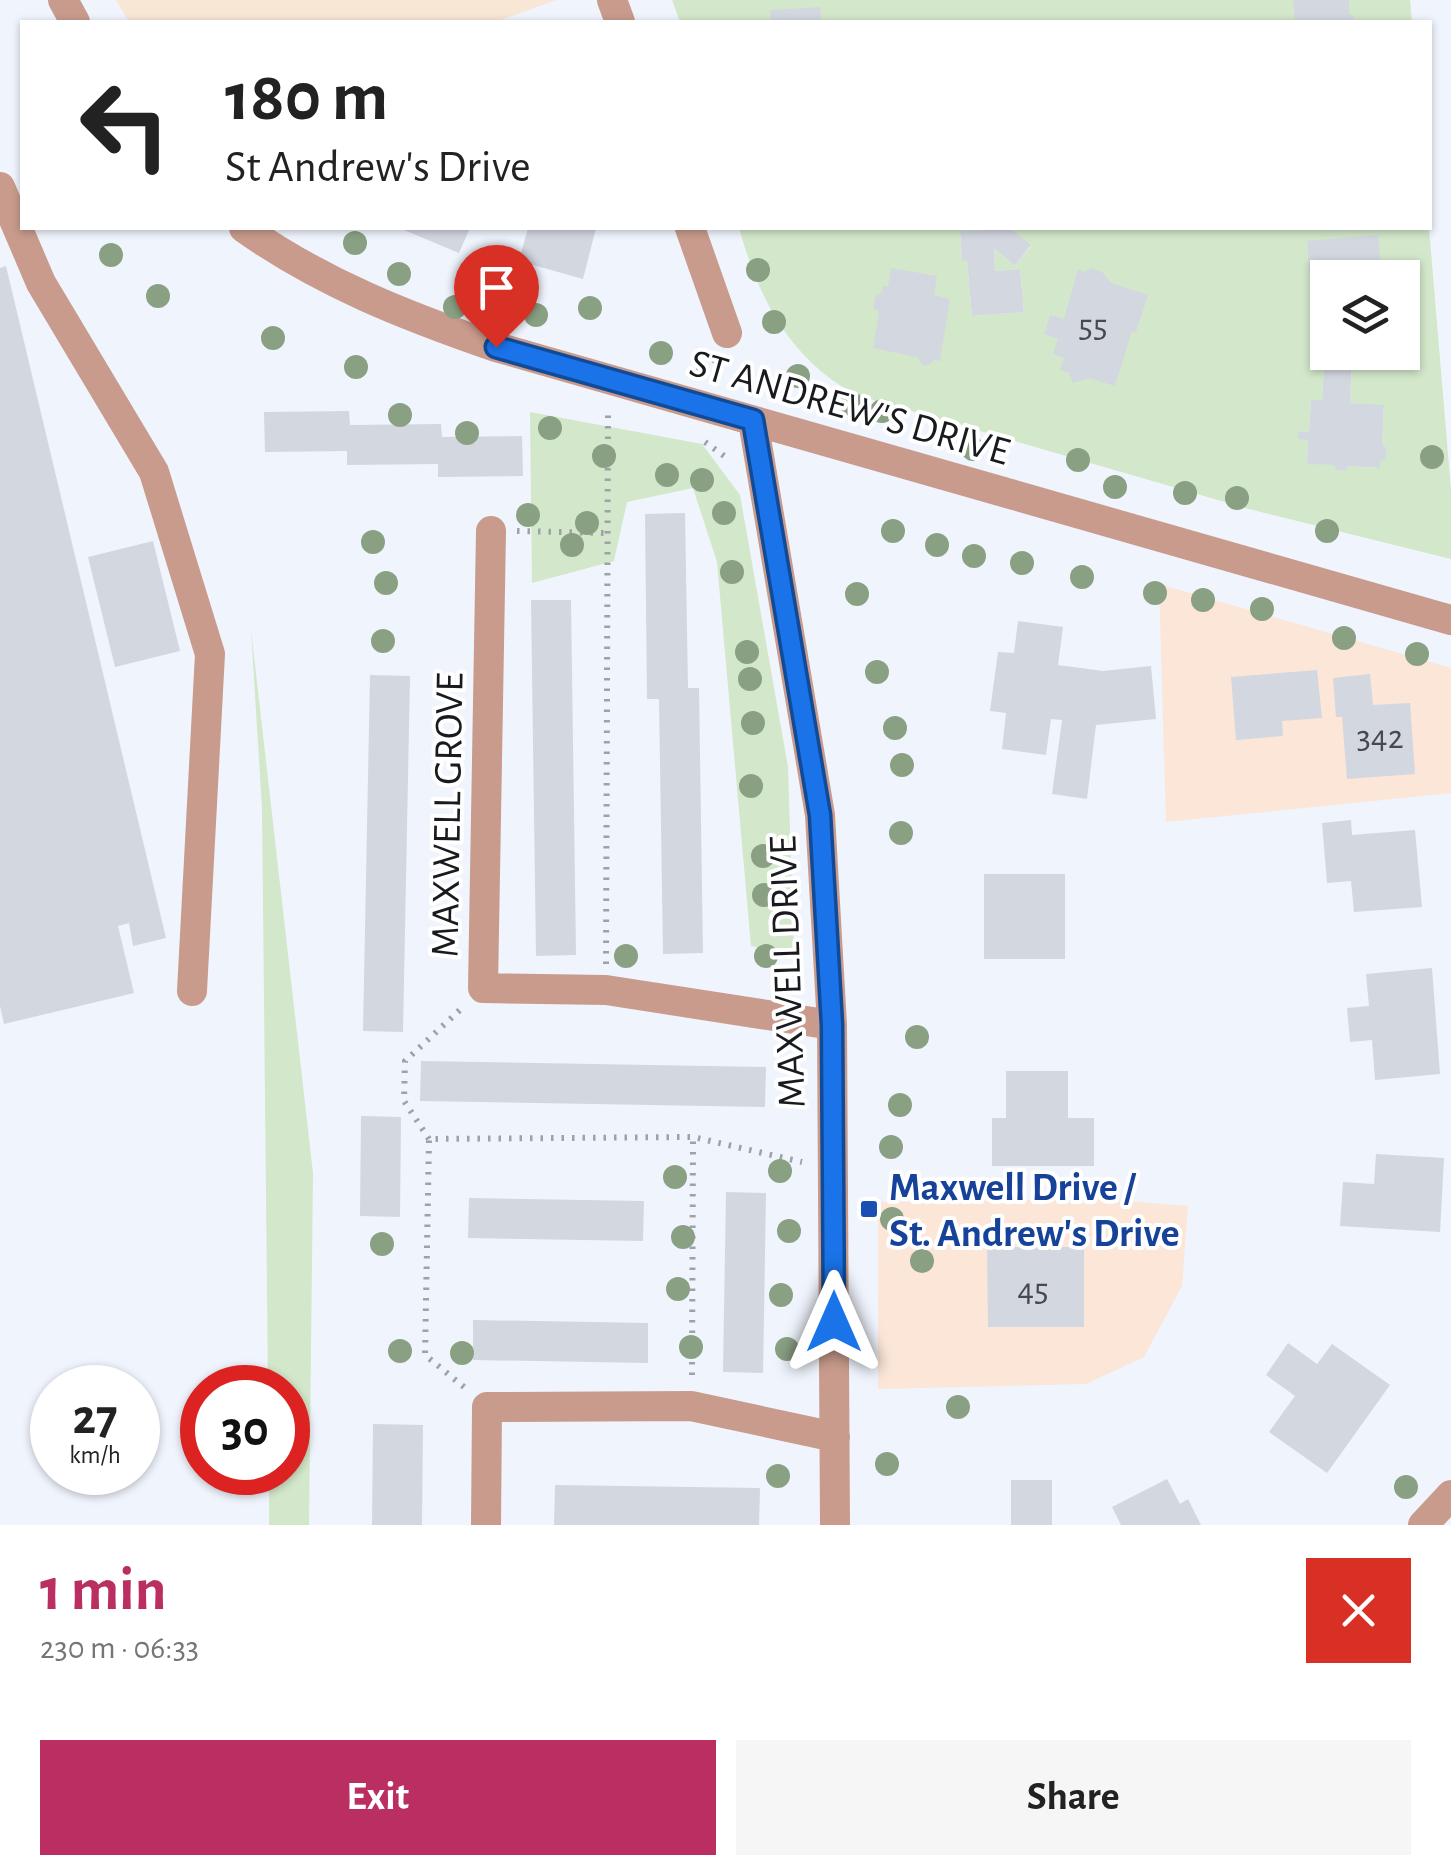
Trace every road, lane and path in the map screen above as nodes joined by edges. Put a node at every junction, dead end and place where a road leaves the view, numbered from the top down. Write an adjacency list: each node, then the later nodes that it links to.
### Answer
1 (0, 187): 12 (street)
2 (247, 230): 5 (street, ST ANDREW'S DRIVE)
3 (691, 230): 4 (street)
4 (727, 333)
5 (608, 378): 6 (street, ST ANDREW'S DRIVE); 8 (path)
6 (753, 420): 9 (street, ST ANDREW'S DRIVE); 13 (street, MAXWELL DRIVE)
7 (491, 531): 8 (path); 10 (street, MAXWELL GROVE)
8 (606, 533): 11 (path)
9 (1451, 620)
10 (483, 988): 11 (street, MAXWELL GROVE); 15 (path)
11 (606, 990): 13 (street, MAXWELL GROVE)
12 (192, 991)
13 (832, 1025): 16 (street, MAXWELL DRIVE)
14 (693, 1137): 15 (path); 16 (path); 17 (path)
15 (428, 1139): 18 (path)
16 (832, 1168): 19 (street, MAXWELL DRIVE)
17 (691, 1406): 18 (street); 19 (street)
18 (487, 1407): 21 (street)
19 (834, 1437): 22 (street, MAXWELL DRIVE)
20 (1451, 1495): 23 (street)
21 (486, 1525)
22 (835, 1525)
23 (1423, 1525)

